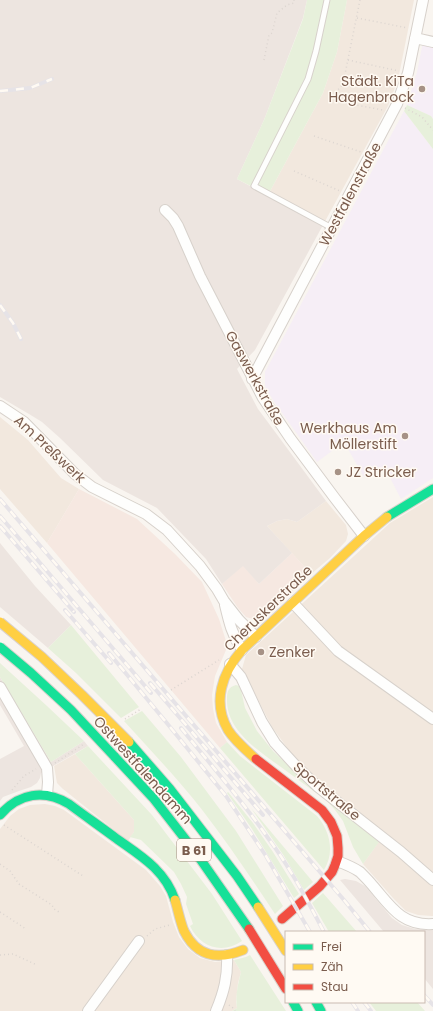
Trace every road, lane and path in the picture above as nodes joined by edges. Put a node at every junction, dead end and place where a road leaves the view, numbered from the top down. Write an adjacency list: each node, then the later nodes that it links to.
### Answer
1 (294, 0): 8 (path)
2 (327, 0): 19 (lane)
3 (360, 0): 5 (path)
4 (423, 0): 6 (street, Westfalenstraße)
5 (357, 18): 6 (path); 9 (path)
6 (416, 34): 7 (street); 10 (street, Westfalenstraße)
7 (433, 42)
8 (264, 60)
9 (348, 60): 10 (path); 12 (path)
10 (408, 73): 11 (street, Westfalenstraße)
11 (397, 104): 12 (street, Westfalenstraße); 13 (path)
12 (392, 114): 15 (street, Westfalenstraße)
13 (433, 130)
14 (314, 136): 15 (path)
15 (369, 157): 17 (street, Westfalenstraße)
16 (294, 171): 17 (path)
17 (349, 195): 19 (street, Westfalenstraße)
18 (165, 210): 20 (street, Gaswerkstraße)
19 (332, 228): 20 (street, Westfalenstraße)
20 (252, 379): 23 (street, Gaswerkstraße)
21 (0, 406): 24 (street, Am Preßwerk)
22 (433, 489): 23 (main road, Cheruskerstraße)
23 (364, 536): 25 (main road, Cheruskerstraße)
24 (224, 601): 27 (street, Am Preßwerk); 29 (street, Am Preßwerk)
25 (293, 603): 27 (main road, Cheruskerstraße); 34 (street)
26 (0, 622): 51 (main road, Ostwestfalendamm / B 61, bridge)
27 (256, 637): 29 (main road, Cheruskerstraße)
28 (0, 647): 56 (main road, Ostwestfalendamm / B 61, bridge)
29 (242, 650): 31 (main road, Cheruskerstraße)
30 (221, 659): 33 (path)
31 (230, 664): 40 (main road, Cheruskerstraße); 43 (street, Sportstraße)
32 (0, 687): 35 (street)
33 (171, 690)
34 (433, 719)
35 (47, 768): 36 (path); 37 (street)
36 (9, 794)
37 (47, 795): 38 (main road); 47 (main road)
38 (0, 815)
39 (0, 822): 42 (path)
40 (337, 861): 46 (main road, Cheruskerstraße); 48 (street)
41 (0, 864): 45 (path)
42 (83, 876)
43 (433, 880)
44 (0, 912): 49 (path)
45 (59, 912)
46 (282, 919)
47 (182, 921): 50 (path); 54 (main road)
48 (433, 924)
49 (26, 929)
50 (139, 941): 57 (street)
51 (285, 949)
52 (243, 950): 54 (main road)
53 (0, 955): 55 (path)
54 (227, 955): 58 (street)
55 (37, 964)
56 (285, 987)
57 (88, 1011)
58 (216, 1011)

